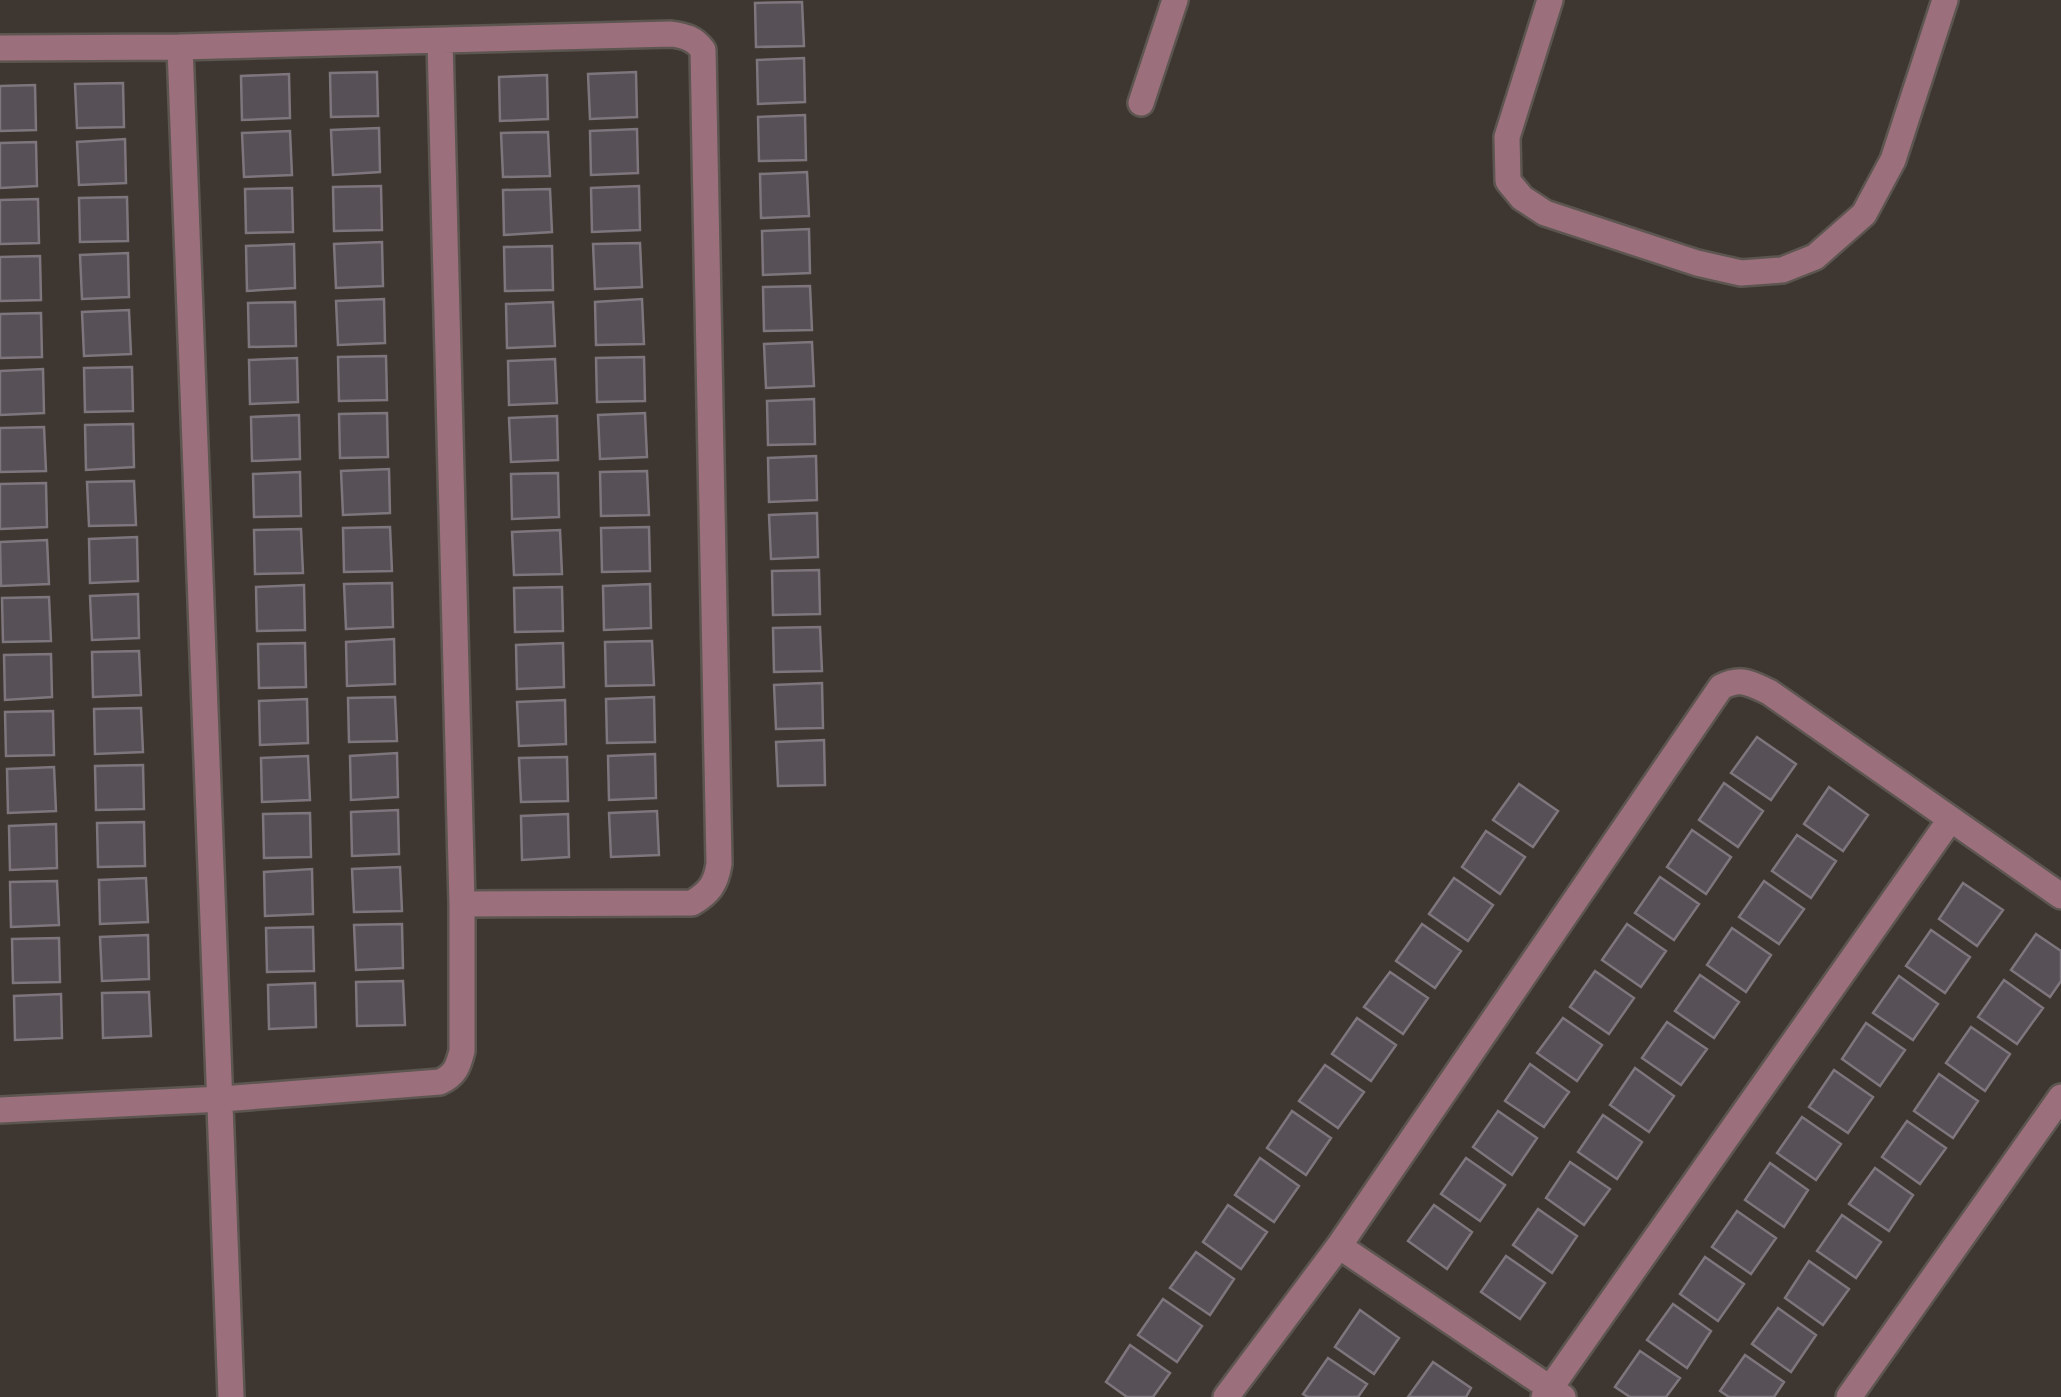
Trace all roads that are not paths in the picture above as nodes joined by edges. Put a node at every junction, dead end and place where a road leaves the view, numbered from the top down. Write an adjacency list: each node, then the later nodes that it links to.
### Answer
1 (1176, 0): 7 (street)
2 (1550, 0): 3 (street)
3 (1945, 0)
4 (440, 40): 5 (street); 10 (street); 10 (street)
5 (180, 47): 6 (street); 12 (street)
6 (0, 48)
7 (1140, 102)
8 (1950, 820): 9 (street); 14 (street); 15 (street)
9 (2061, 896)
10 (462, 904): 12 (street)
11 (2061, 1097): 18 (street)
12 (222, 1099): 13 (street); 16 (street)
13 (0, 1110)
14 (1339, 1246): 15 (street); 17 (street)
15 (1553, 1394)
16 (231, 1397)
17 (1226, 1397)
18 (1849, 1397)

